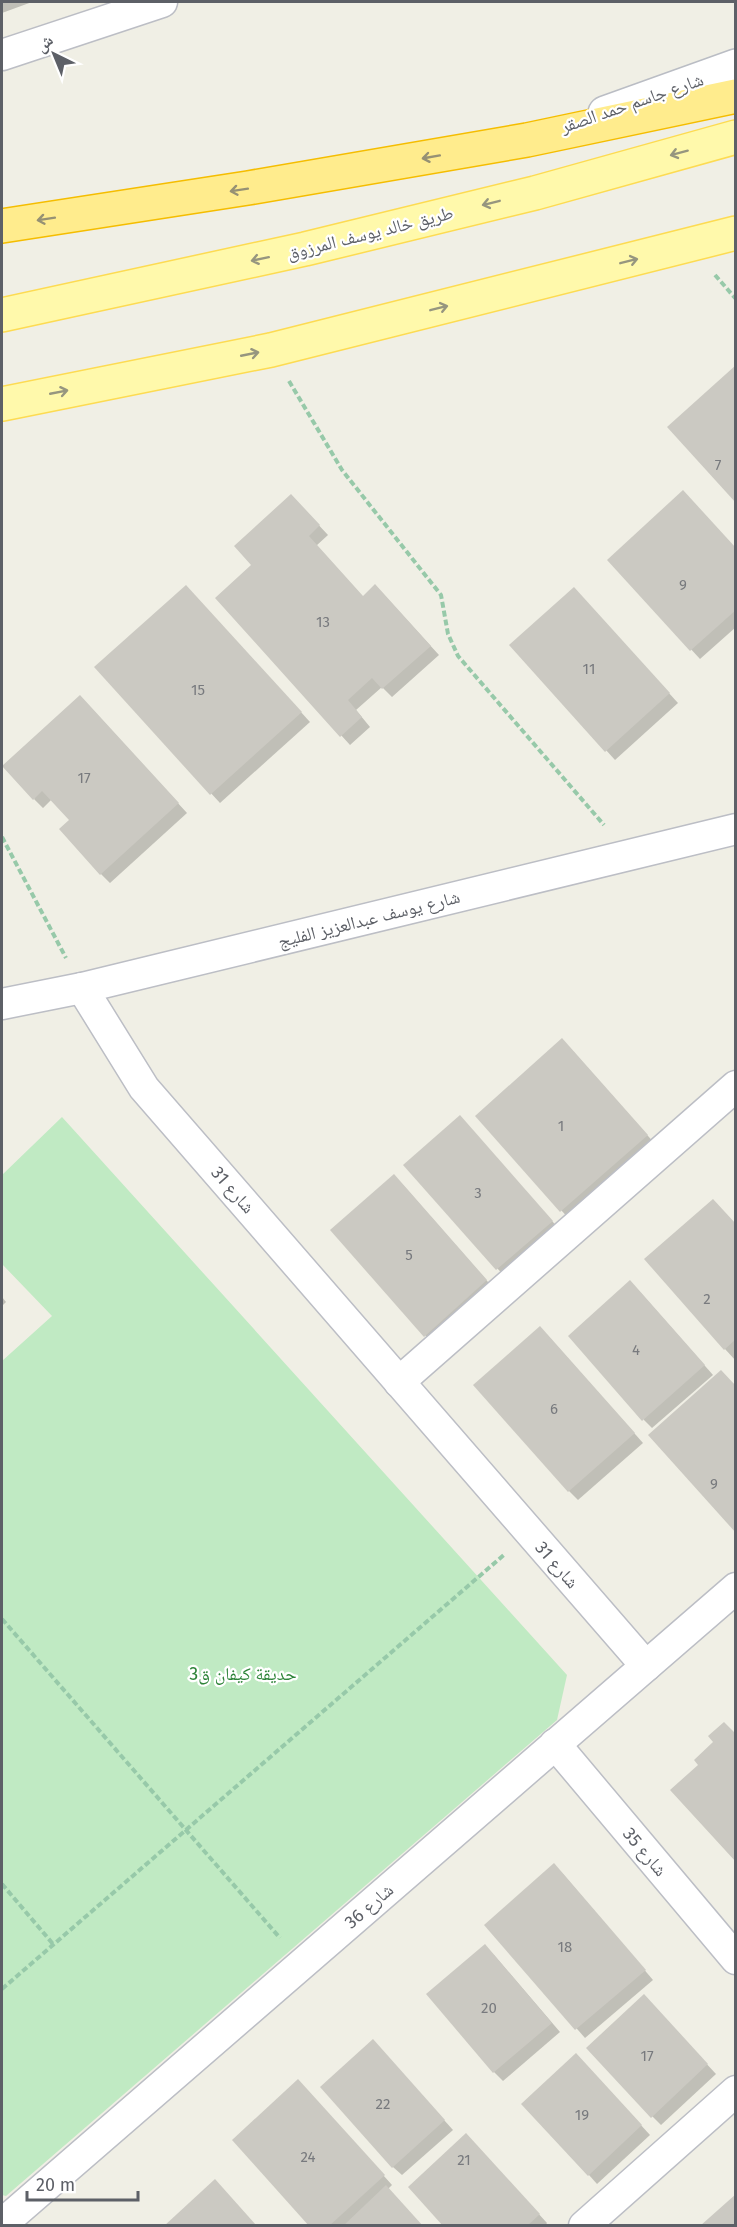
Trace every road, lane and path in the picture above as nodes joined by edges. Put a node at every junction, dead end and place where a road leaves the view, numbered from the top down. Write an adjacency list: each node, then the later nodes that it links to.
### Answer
1 (162, 2): 2 (street)
2 (2, 55)
3 (735, 66): 6 (street, شارع جاسم حمد الصقر)
4 (735, 96): 6 (highway)
5 (735, 137): 9 (main road, طريق خالد يوسف المرزوق, one-way to 9)
6 (527, 140): 7 (highway, one-way to 7)
7 (2, 226)
8 (735, 233): 12 (main road, one-way to 8)
9 (77, 299): 10 (main road, طريق خالد يوسف المرزوق); 11 (main road)
10 (2, 315)
11 (2, 329)
12 (271, 350): 13 (main road, one-way to 12); 16 (path)
13 (2, 404)
14 (735, 829): 16 (street, شارع يوسف عبدالعزيز الفليج)
15 (2, 837): 17 (path)
16 (631, 856): 17 (street, شارع يوسف عبدالعزيز الفليج)
17 (82, 988): 18 (street, شارع يوسف عبدالعزيز الفليج); 20 (street, شارع 31)
18 (2, 1004)
19 (735, 1086): 20 (street)
20 (399, 1382): 21 (street, شارع 31)
21 (529, 1533): 24 (street, شارع 31); 26 (path)
22 (735, 1588): 24 (street, شارع 36)
23 (2, 1619): 26 (path)
24 (646, 1666): 25 (street, شارع 36)
25 (555, 1744): 29 (street, شارع 35); 30 (street, شارع 36)
26 (187, 1829): 28 (path); 30 (path)
27 (2, 1884): 28 (path)
28 (53, 1944): 31 (path)
29 (735, 1959)
30 (302, 1963): 34 (street, شارع 36)
31 (2, 1989)
32 (735, 2091): 33 (street)
33 (596, 2222)
34 (2, 2224)

